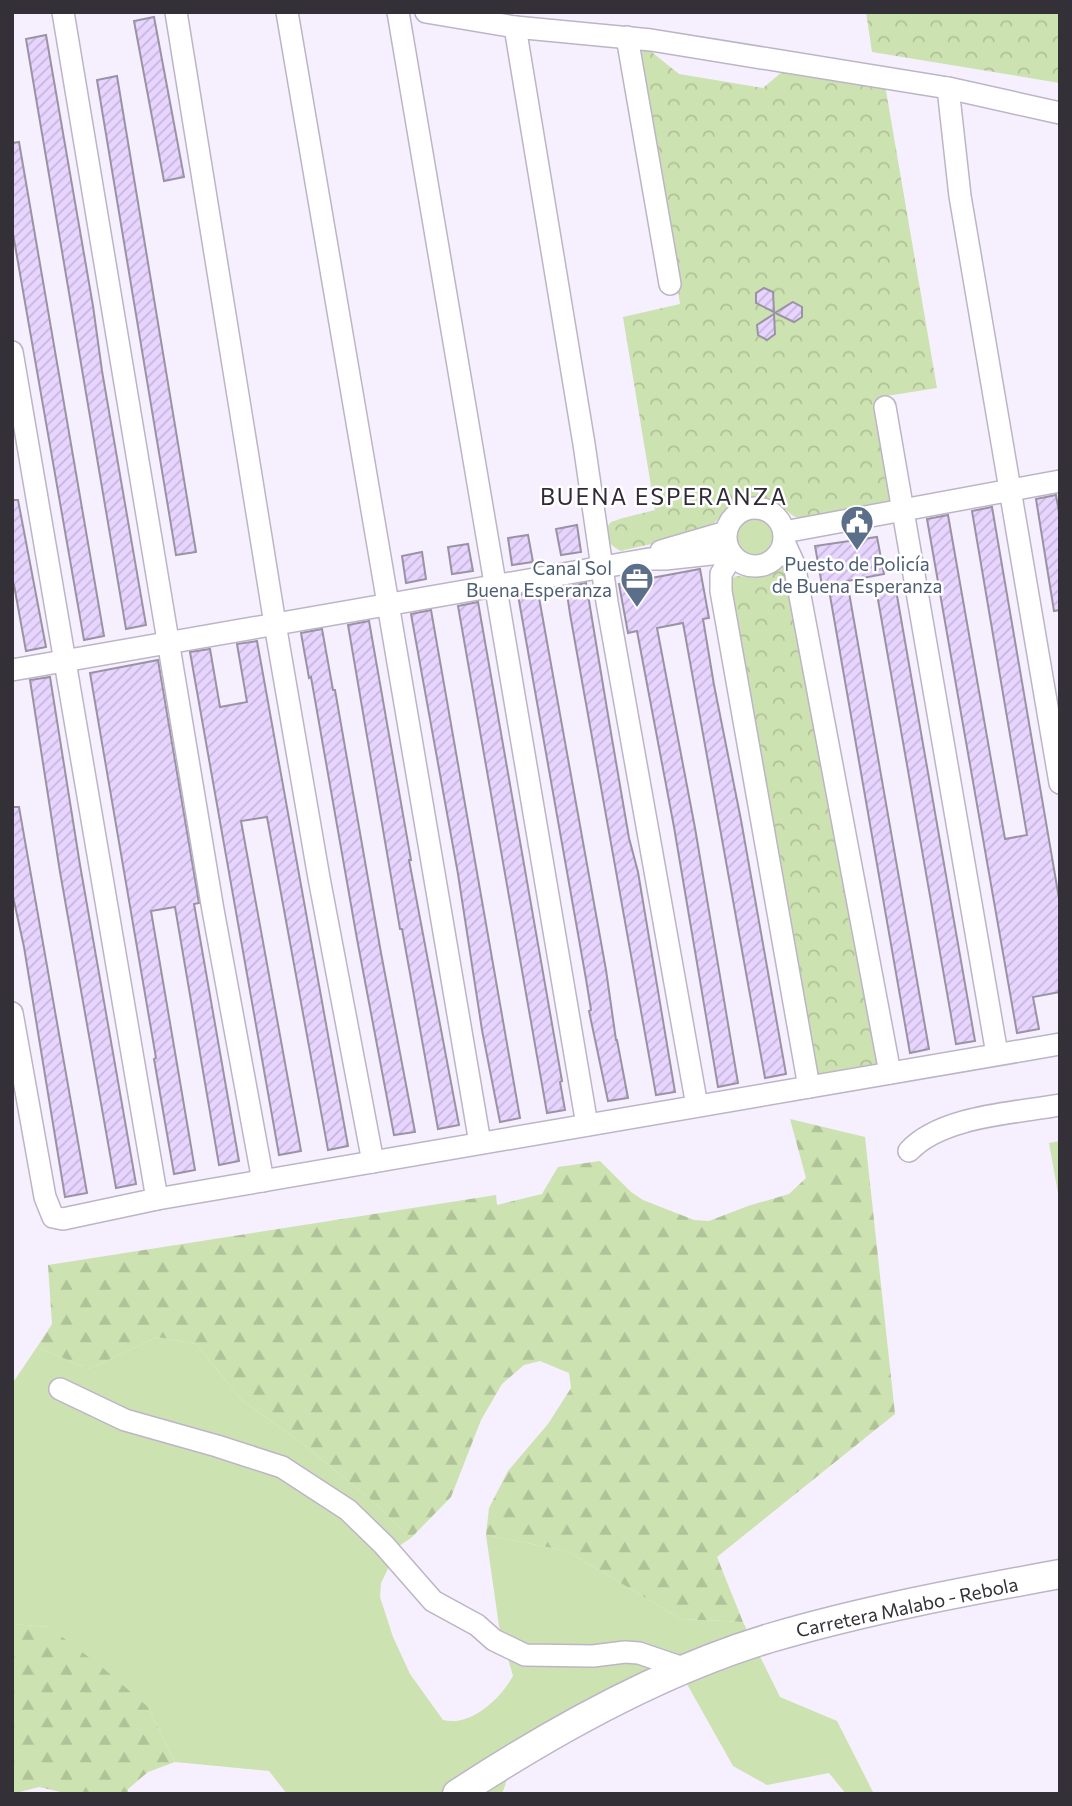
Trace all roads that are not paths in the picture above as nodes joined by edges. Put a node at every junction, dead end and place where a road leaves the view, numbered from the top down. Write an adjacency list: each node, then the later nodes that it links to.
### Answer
1 (63, 12): 22 (street)
2 (176, 12): 21 (street)
3 (287, 12): 20 (street)
4 (398, 12): 19 (street)
5 (426, 12): 6 (street)
6 (515, 26): 7 (street); 18 (street)
7 (627, 37): 8 (street); 10 (street)
8 (948, 88): 9 (street); 14 (street)
9 (1060, 113)
10 (670, 285)
11 (12, 352): 23 (street)
12 (885, 407): 15 (street)
13 (1060, 481): 14 (street)
14 (1009, 490): 15 (street); 25 (street)
15 (904, 510): 16 (street); 28 (street)
16 (784, 537): 17 (street); 17 (street); 29 (street)
17 (729, 547): 18 (street); 30 (street)
18 (602, 566): 19 (street); 32 (street)
19 (494, 586): 20 (street); 33 (street)
20 (387, 605): 21 (street); 34 (street)
21 (275, 624): 22 (street); 36 (street)
22 (169, 643): 23 (street); 37 (street)
23 (66, 661): 24 (street); 38 (street)
24 (12, 670)
25 (1060, 783)
26 (12, 1013): 38 (street)
27 (1060, 1044): 28 (street)
28 (997, 1055): 29 (street)
29 (890, 1073): 30 (street)
30 (809, 1087): 32 (street)
31 (1060, 1105): 35 (street)
32 (697, 1106): 33 (street)
33 (587, 1125): 34 (street)
34 (480, 1143): 36 (street)
35 (909, 1152)
36 (373, 1162): 37 (street)
37 (263, 1181): 38 (street)
38 (157, 1199)
39 (60, 1389): 41 (street)
40 (1060, 1574): 41 (main road, Carretera Malabo - Rebola)
41 (686, 1670): 42 (main road, Carretera Malabo - Rebola)
42 (457, 1794)

